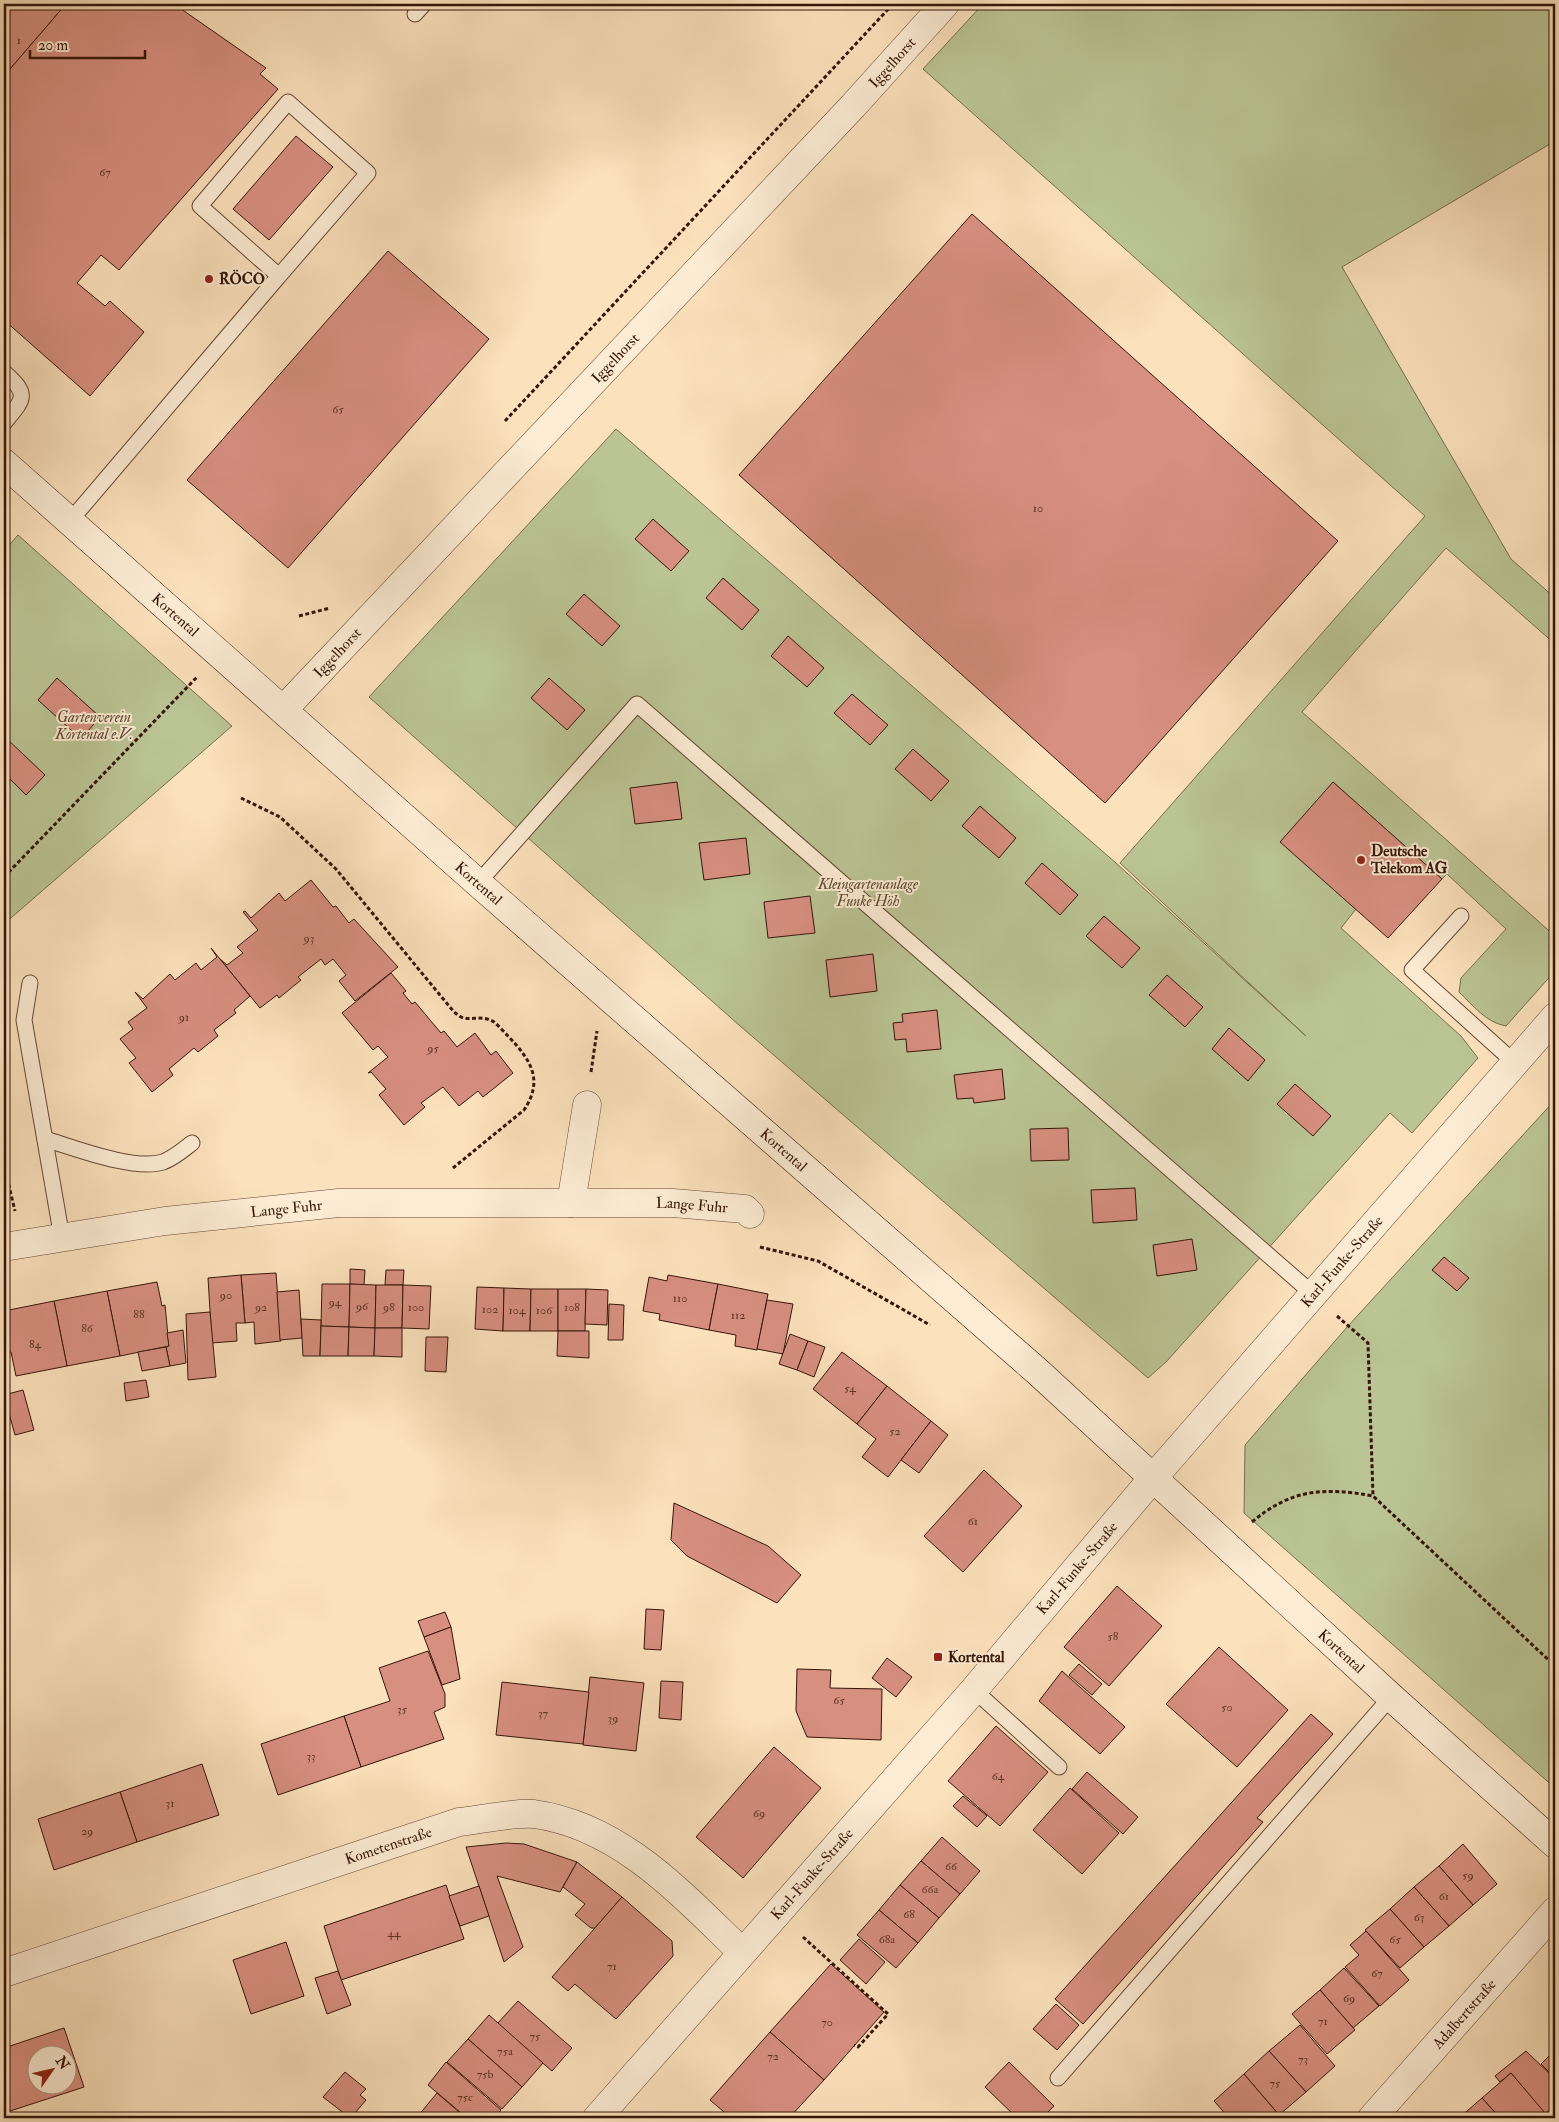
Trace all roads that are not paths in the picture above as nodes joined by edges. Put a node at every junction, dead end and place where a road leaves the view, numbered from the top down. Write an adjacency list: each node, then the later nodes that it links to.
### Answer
1 (945, 4): 7 (street, Iggelhorst)
2 (280, 276): 2 (lane); 6 (lane)
3 (4, 372): 4 (lane)
4 (4, 424)
5 (4, 463): 6 (street, Kortental)
6 (70, 521): 7 (street, Kortental)
7 (283, 710): 8 (street, Kortental)
8 (478, 883): 20 (lane); 21 (street, Kortental)
9 (1461, 916): 12 (lane)
10 (30, 983): 14 (lane)
11 (1555, 1017): 12 (street, Karl-Funke-Straße)
12 (1515, 1063): 20 (street, Karl-Funke-Straße)
13 (586, 1105): 16 (street)
14 (45, 1139): 15 (lane); 18 (lane)
15 (192, 1142)
16 (571, 1203): 17 (street, Lange Fuhr); 18 (street, Lange Fuhr)
17 (750, 1214)
18 (62, 1238): 19 (street, Lange Fuhr)
19 (13, 1245)
20 (1313, 1294): 21 (street, Karl-Funke-Straße)
21 (1153, 1478): 22 (street, Karl-Funke-Straße); 23 (street, Kortental)
22 (974, 1690): 24 (lane); 27 (street, Karl-Funke-Straße)
23 (1391, 1697): 25 (street, Kortental); 29 (lane)
24 (1059, 1767)
25 (1555, 1844)
26 (1555, 1910): 31 (street, Adalbertstraße)
27 (742, 1952): 28 (street, Kometenstraße); 30 (street, Karl-Funke-Straße)
28 (4, 1973)
29 (1058, 2078)
30 (597, 2118)
31 (1372, 2118)

